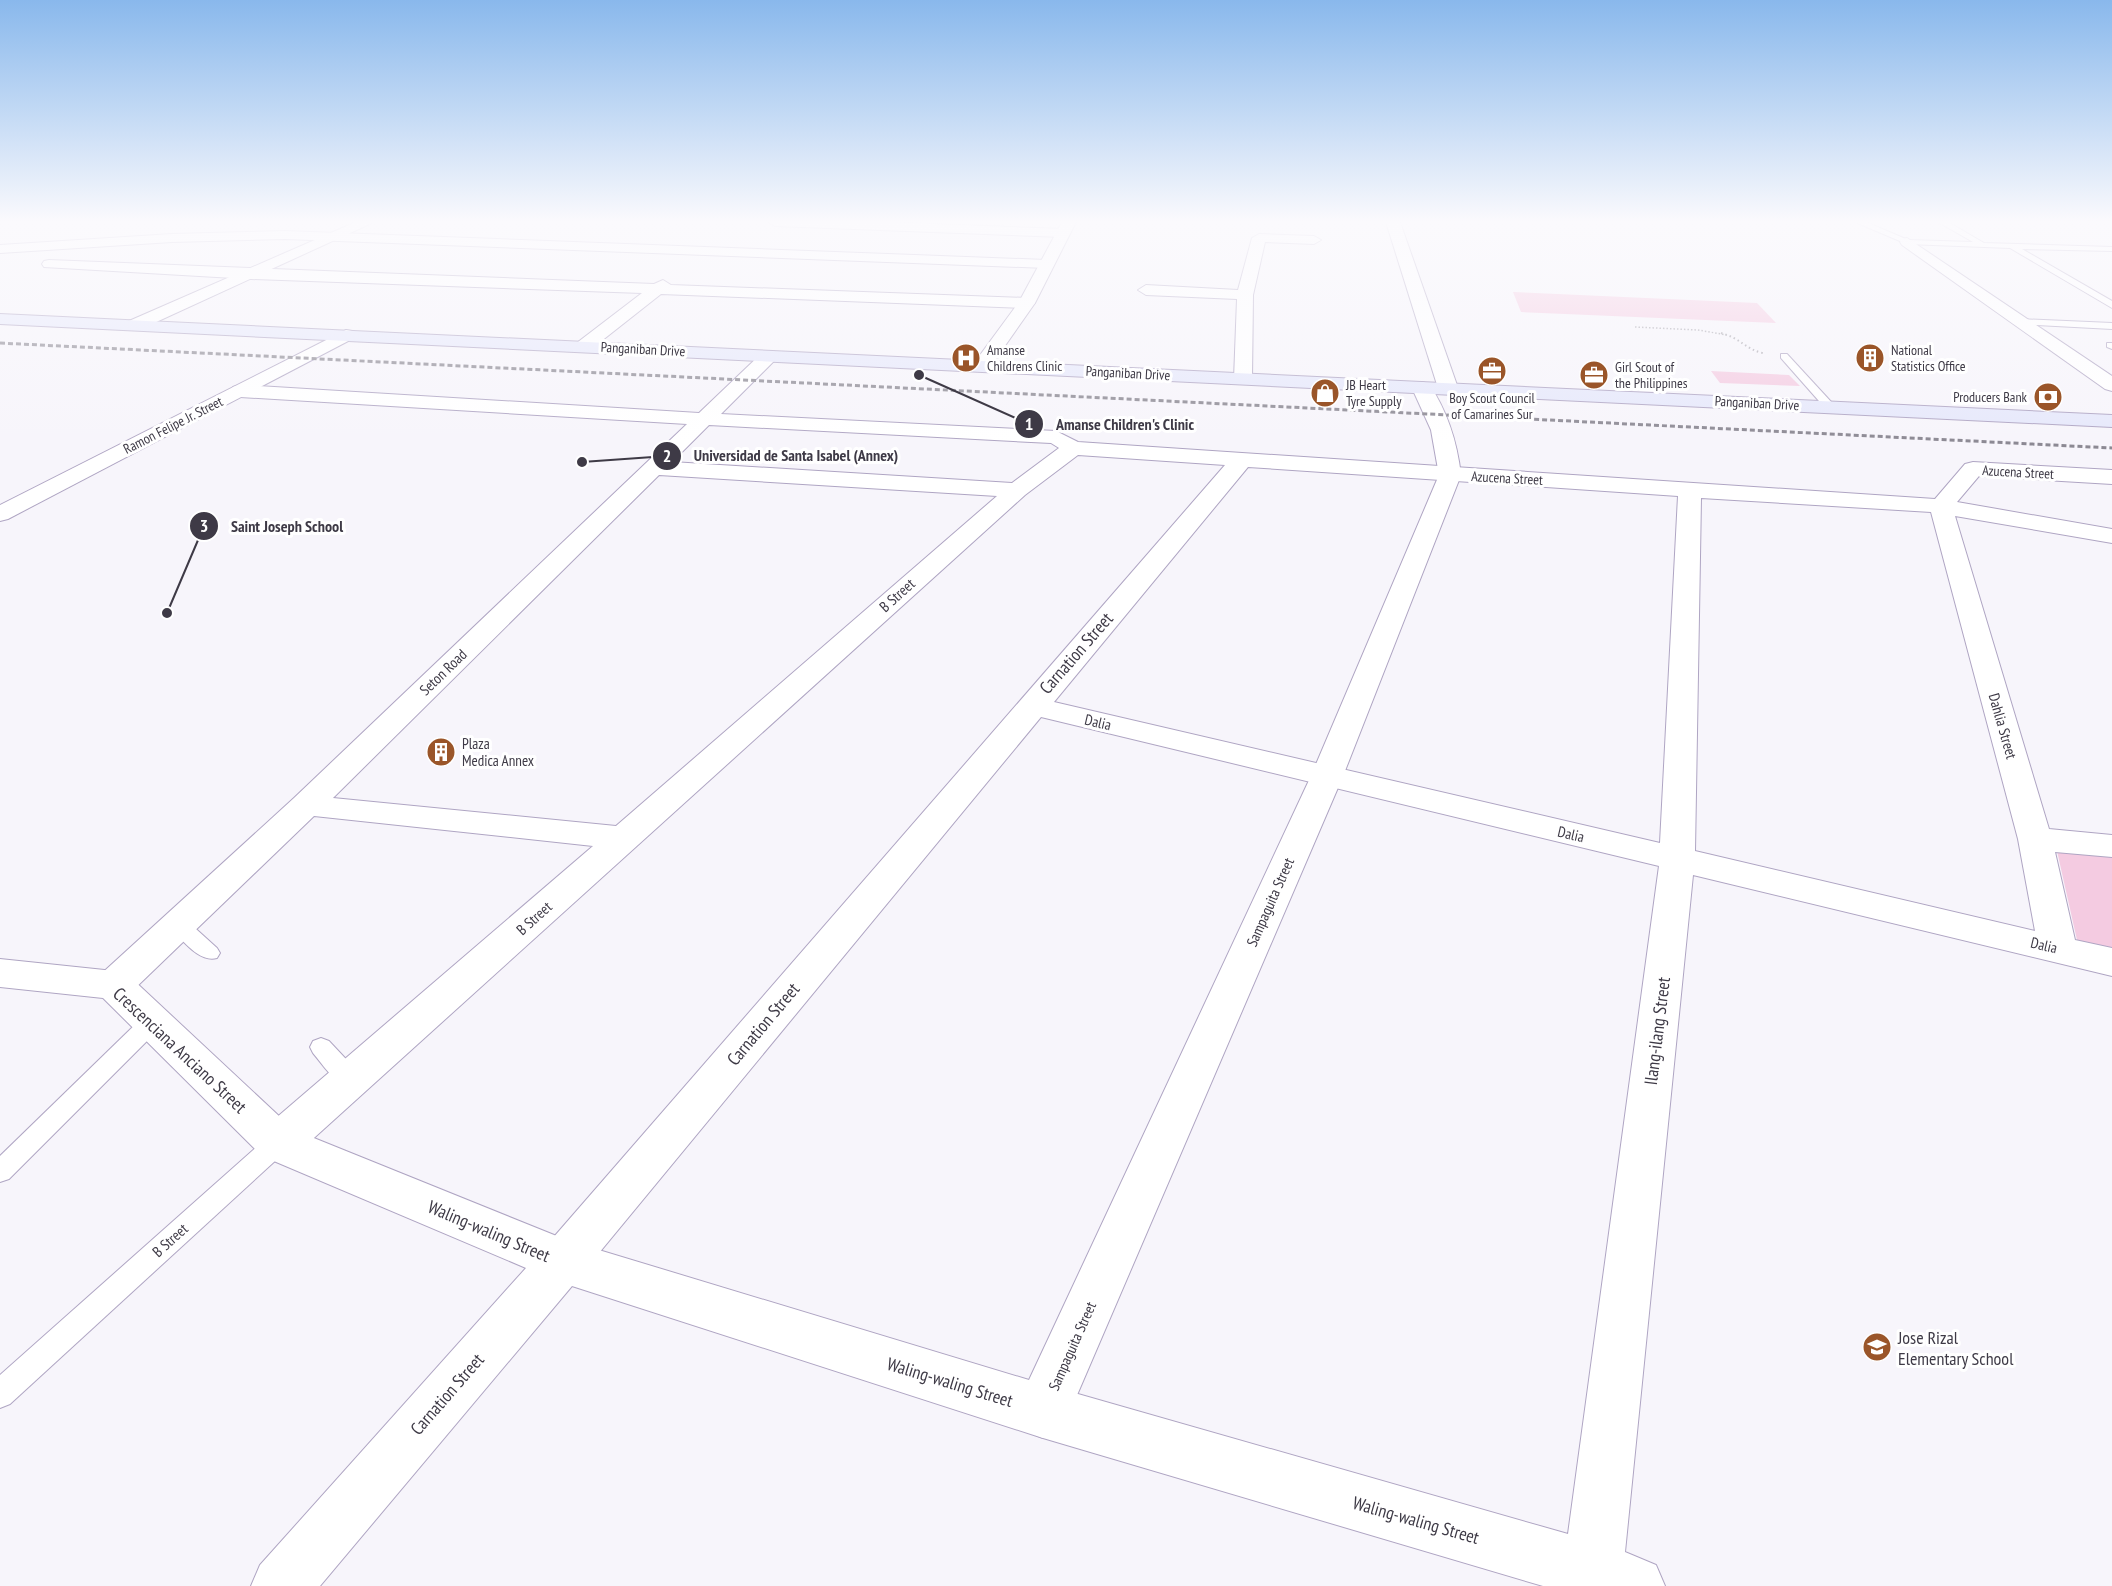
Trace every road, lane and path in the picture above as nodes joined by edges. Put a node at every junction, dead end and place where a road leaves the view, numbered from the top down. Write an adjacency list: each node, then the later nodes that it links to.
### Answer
1 (202, 296): 13 (street)
2 (647, 296): 17 (street)
3 (842, 296): 9 (street)
4 (1031, 296): 9 (street)
5 (1245, 296): 21 (street)
6 (1418, 296): 24 (street)
7 (1983, 296): 12 (street)
8 (2096, 296): 10 (lane)
9 (1028, 303): 20 (street)
10 (2112, 305)
11 (0, 319): 13 (main road, Panganiban Drive)
12 (2019, 322): 14 (lane); 22 (street)
13 (135, 326): 16 (main road, Panganiban Drive)
14 (2112, 326)
15 (1635, 327): 19 (path)
16 (346, 334): 17 (main road, Panganiban Drive); 25 (street, Ramon Felipe Jr. Street)
17 (584, 346): 18 (main road, Panganiban Drive)
18 (769, 356): 20 (main road, Panganiban Drive); 27 (street, Seton Road)
19 (1784, 356): 26 (lane)
20 (981, 366): 21 (main road, Panganiban Drive)
21 (1243, 379): 23 (main road, Panganiban Drive)
22 (2112, 385)
23 (1422, 387): 24 (main road, Panganiban Drive); 32 (street, Sampaguita Street)
24 (1448, 388): 26 (main road, Panganiban Drive)
25 (240, 391): 27 (street, Azucena Street); 37 (street, Ramon Felipe Jr. Street)
26 (1830, 406): 28 (main road, Panganiban Drive)
27 (704, 419): 29 (street, Azucena Street); 31 (street, Seton Road)
28 (2112, 421)
29 (1073, 448): 30 (street, Azucena Street); 35 (street, B Street)
30 (1241, 461): 32 (street, Azucena Street); 39 (street, Carnation Street)
31 (654, 468): 35 (street); 41 (street, Seton Road)
32 (1450, 475): 34 (street, Azucena Street); 40 (street, Sampaguita Street)
33 (2112, 477): 36 (street, Azucena Street)
34 (1690, 489): 36 (street, Azucena Street); 45 (street, Ilang-ilang Street)
35 (1017, 490): 42 (street, B Street)
36 (1941, 506): 38 (street, Azucena Street); 43 (street, Dahlia Street)
37 (0, 514)
38 (2112, 536)
39 (1031, 706): 40 (street, Dalia); 57 (street, Carnation Street)
40 (1327, 776): 45 (street, Dalia); 59 (street, Sampaguita Street)
41 (306, 804): 42 (street); 46 (street, Seton Road)
42 (624, 838): 54 (street, B Street)
43 (2035, 838): 44 (street); 47 (street, Dahlia Street)
44 (2112, 846)
45 (1677, 860): 47 (street, Dalia); 60 (street, Ilang-ilang Street)
46 (178, 924): 48 (lane); 51 (street, Seton Road)
47 (2058, 948): 49 (street, Dalia)
48 (210, 952)
49 (2112, 962)
50 (0, 973): 51 (street, Crescenciana Anciano Street)
51 (114, 985): 52 (street, Crescenciana Anciano Street)
52 (151, 1023): 55 (street, Crescenciana Anciano Street); 56 (lane)
53 (321, 1047): 54 (lane)
54 (352, 1080): 55 (street, B Street)
55 (278, 1143): 57 (street, Waling-waling Street); 58 (lane, B Street)
56 (0, 1172)
57 (563, 1262): 59 (street, Waling-waling Street); 61 (street, Carnation Street)
58 (0, 1394)
59 (1043, 1411): 60 (street, Waling-waling Street)
60 (1614, 1579)
61 (281, 1586)

